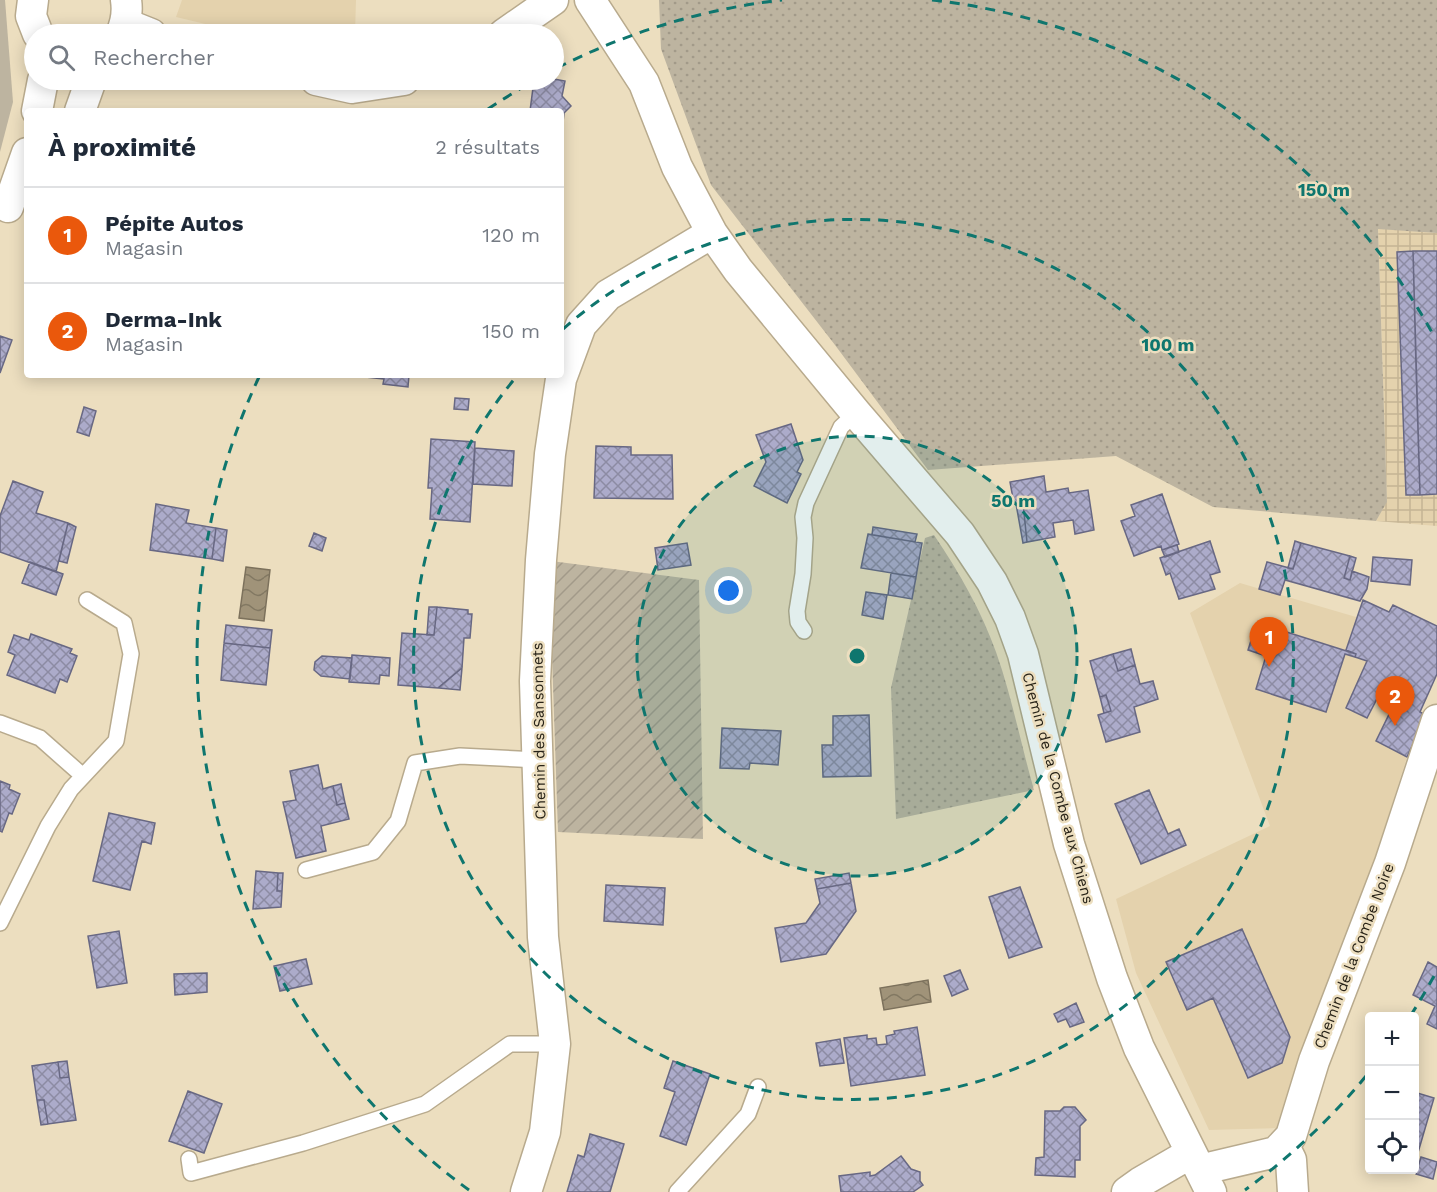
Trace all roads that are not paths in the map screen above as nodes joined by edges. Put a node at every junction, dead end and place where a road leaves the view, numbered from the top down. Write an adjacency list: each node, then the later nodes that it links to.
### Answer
1 (33, 0): 4 (street)
2 (553, 0): 5 (street)
3 (590, 0): 12 (street, Chemin de la Combe aux Chiens)
4 (34, 24)
5 (518, 24)
6 (41, 90): 8 (street)
7 (87, 90): 9 (street)
8 (38, 108)
9 (81, 108)
10 (24, 163): 11 (street)
11 (12, 203)
12 (712, 233): 13 (street, Chemin des Sansonnets); 15 (street, Chemin de la Combe aux Chiens)
13 (564, 371)
14 (561, 378): 20 (street, Chemin des Sansonnets)
15 (856, 413): 17 (lane); 28 (street, Chemin de la Combe aux Chiens)
16 (87, 600): 21 (lane)
17 (804, 631)
18 (1437, 720): 26 (street, Chemin de la Combe Noire)
19 (0, 723): 21 (lane)
20 (538, 760): 22 (lane); 24 (street, Chemin des Sansonnets)
21 (82, 776): 23 (lane)
22 (306, 870)
23 (0, 923)
24 (555, 1044): 27 (lane); 29 (street, Chemin des Sansonnets)
25 (758, 1087): 30 (lane)
26 (1284, 1146): 28 (street); 32 (street)
27 (189, 1159)
28 (1201, 1173): 31 (street)
29 (526, 1192)
30 (677, 1192)
31 (1127, 1192)
32 (1293, 1192)

